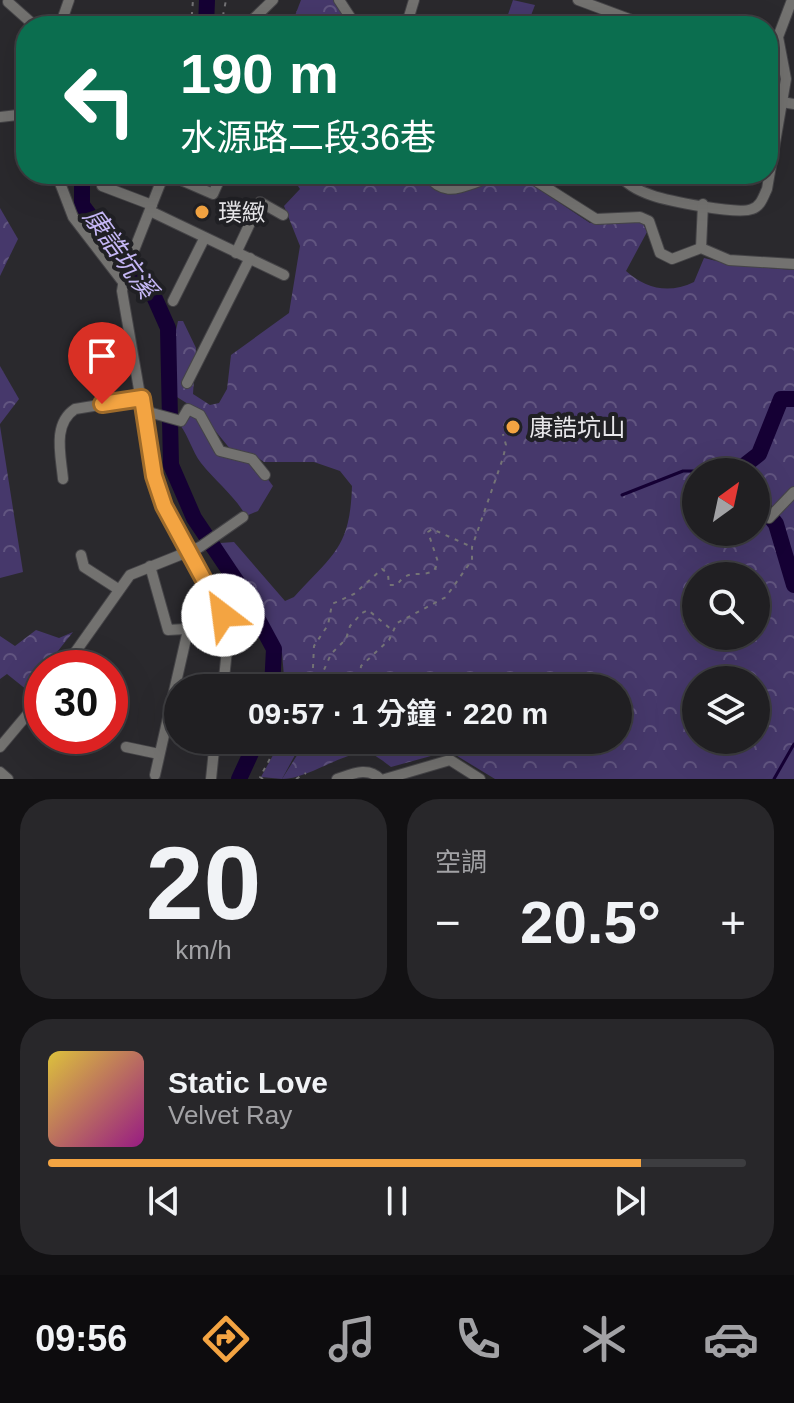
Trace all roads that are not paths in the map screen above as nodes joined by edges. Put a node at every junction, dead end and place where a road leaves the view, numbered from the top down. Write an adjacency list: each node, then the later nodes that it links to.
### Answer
1 (273, 0): 8 (street)
2 (578, 0): 6 (street)
3 (616, 0): 6 (street)
4 (790, 0): 10 (street)
5 (5, 4): 7 (street)
6 (614, 12): 9 (street)
7 (21, 16)
8 (256, 16)
9 (624, 16)
10 (778, 28)
11 (778, 55): 13 (street)
12 (778, 102): 13 (street)
13 (782, 103): 14 (street); 15 (street)
14 (794, 104)
15 (778, 117)
16 (60, 184): 35 (street)
17 (162, 184): 27 (street)
18 (190, 184): 19 (street)
19 (218, 184)
20 (435, 184): 21 (street)
21 (472, 184)
22 (541, 184): 30 (street)
23 (629, 184): 26 (street)
24 (767, 184): 26 (street)
25 (102, 186): 27 (street)
26 (703, 204): 30 (street)
27 (151, 208): 29 (street); 35 (street)
28 (283, 215): 31 (street)
29 (204, 239): 31 (street); 36 (street)
30 (701, 248): 33 (street)
31 (236, 253): 32 (street)
32 (250, 258): 34 (street); 37 (street)
33 (794, 264)
34 (284, 275)
35 (124, 277): 38 (street)
36 (173, 301)
37 (187, 383)
38 (142, 398): 39 (street); 41 (street)
39 (145, 411): 40 (street); 45 (street)
40 (265, 475)
41 (63, 479)
42 (792, 494): 44 (street)
43 (243, 517): 45 (street)
44 (770, 517)
45 (189, 553): 47 (street); 50 (street)
46 (81, 555): 48 (street)
47 (150, 566): 48 (street); 49 (street)
48 (118, 589): 51 (street)
49 (188, 630): 50 (street); 52 (street)
50 (229, 631): 53 (street)
51 (76, 650)
52 (180, 674)
53 (224, 674)
54 (24, 718): 56 (street)
55 (164, 740): 58 (street)
56 (0, 747)
57 (128, 747): 58 (street)
58 (159, 754): 61 (street)
59 (214, 754): 62 (street)
60 (0, 772): 63 (street)
61 (155, 775)
62 (213, 778)
63 (8, 779)
64 (337, 779): 65 (street)
65 (383, 779): 66 (street)
66 (480, 779)

